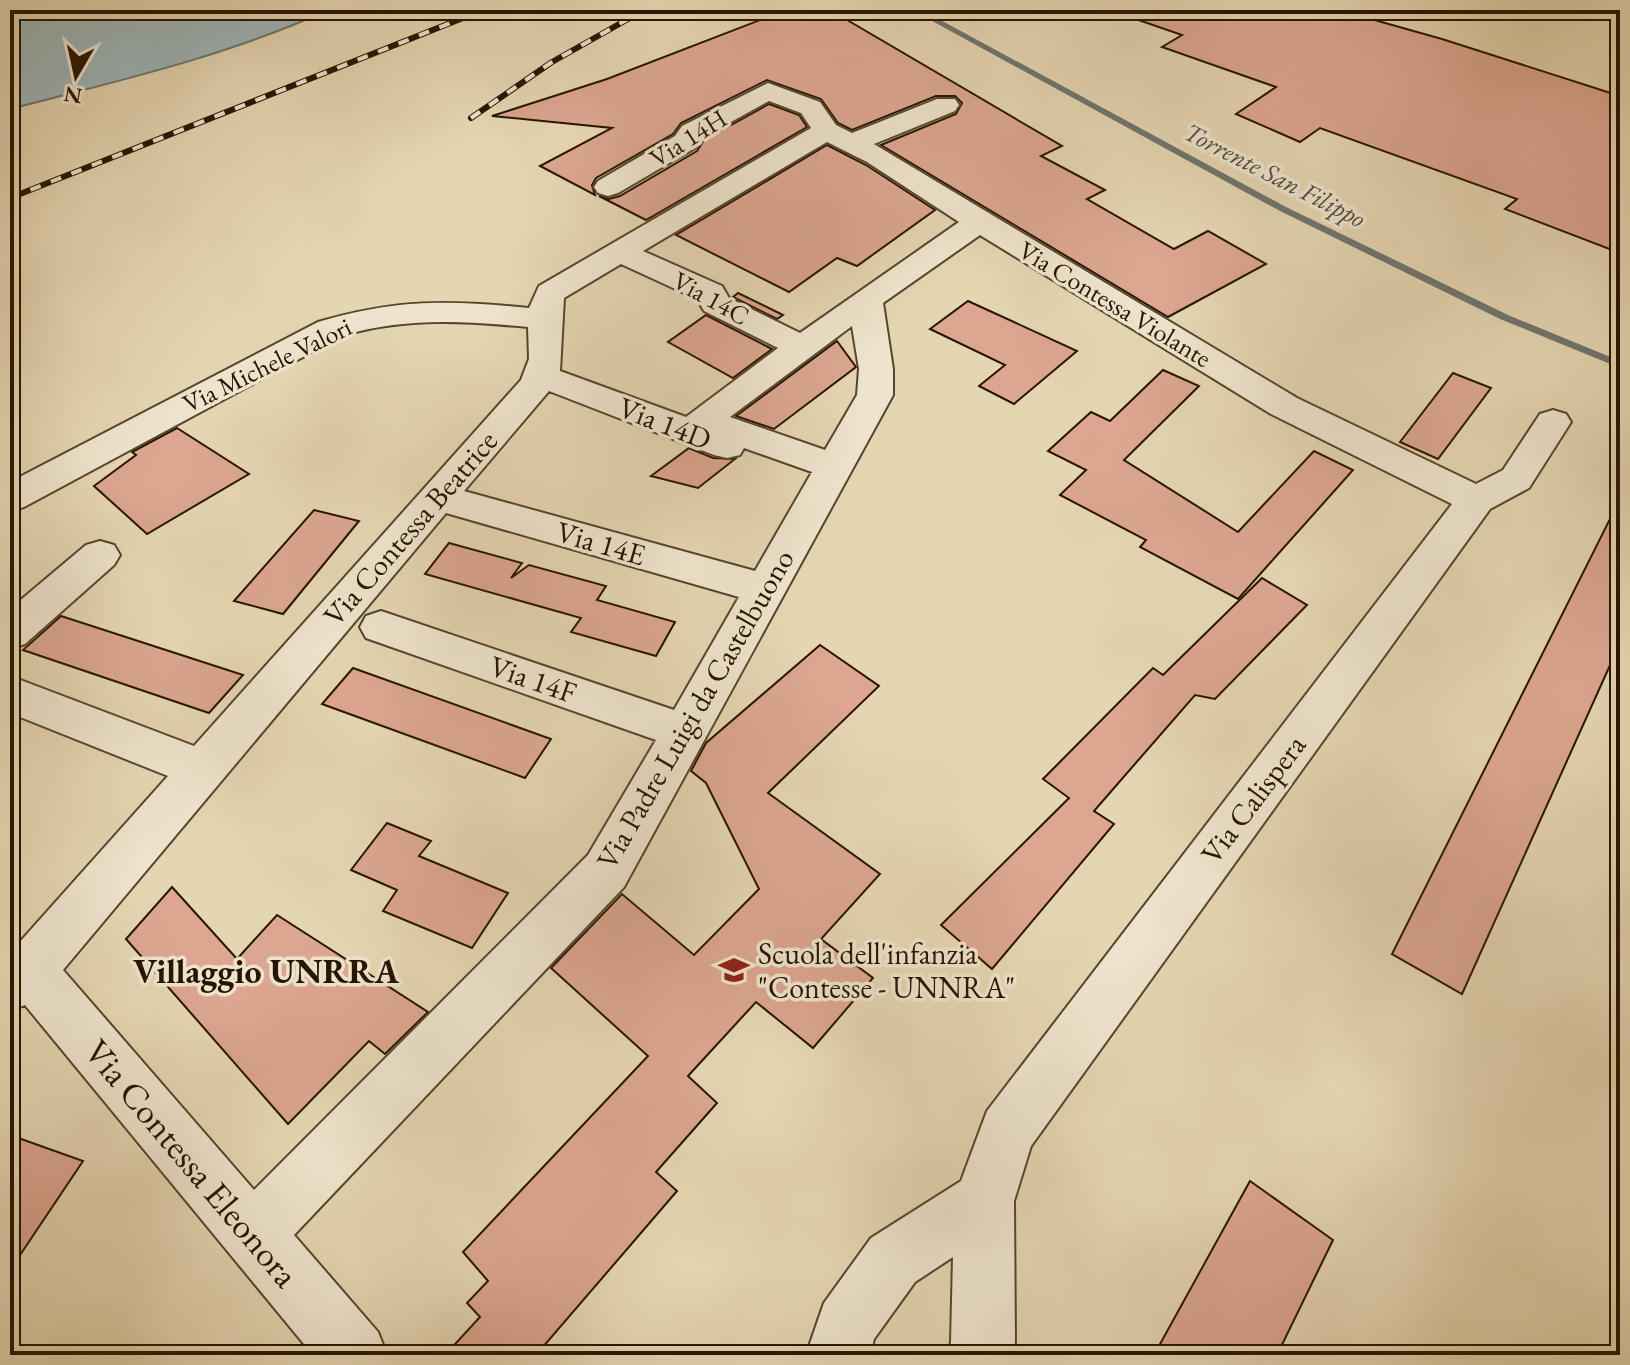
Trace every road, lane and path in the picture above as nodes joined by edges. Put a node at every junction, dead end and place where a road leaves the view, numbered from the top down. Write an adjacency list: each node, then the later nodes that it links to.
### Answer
1 (768, 91): 3 (street, Via Contessa Violante); 4 (street, Via 14H)
2 (946, 105): 3 (street)
3 (839, 137): 5 (street, Via Contessa Violante); 6 (street)
4 (608, 187)
5 (979, 222): 7 (street); 16 (street, Via Contessa Violante)
6 (620, 252): 8 (street); 9 (street, Via 14C)
7 (867, 300): 9 (street); 13 (street, Via Padre Luigi da Castelbuono)
8 (545, 319): 10 (street); 15 (street, Via Michele Valori)
9 (800, 346): 12 (street)
10 (542, 376): 12 (street, Via 14D); 14 (street, Via Contessa Beatrice)
11 (1553, 422): 16 (street, Via Calispera)
12 (786, 450): 13 (street)
13 (834, 466): 18 (street, Via Padre Luigi da Castelbuono)
14 (437, 497): 18 (street, Via 14E); 23 (street, Via Contessa Beatrice)
15 (10, 498)
16 (1476, 500): 25 (street, Via Calispera)
17 (100, 555): 20 (street)
18 (765, 589): 22 (street, Via Padre Luigi da Castelbuono)
19 (381, 627): 22 (street, Via 14F)
20 (10, 633)
21 (10, 694): 23 (street)
22 (685, 732): 26 (street, Via Padre Luigi da Castelbuono)
23 (204, 770): 24 (street, Via Contessa Beatrice)
24 (20, 978): 26 (street, Via Contessa Eleonora)
25 (984, 1201): 28 (street); 29 (street, Via Calispera)
26 (253, 1234): 27 (street, Via Contessa Eleonora)
27 (355, 1355)
28 (838, 1355)
29 (980, 1355)

